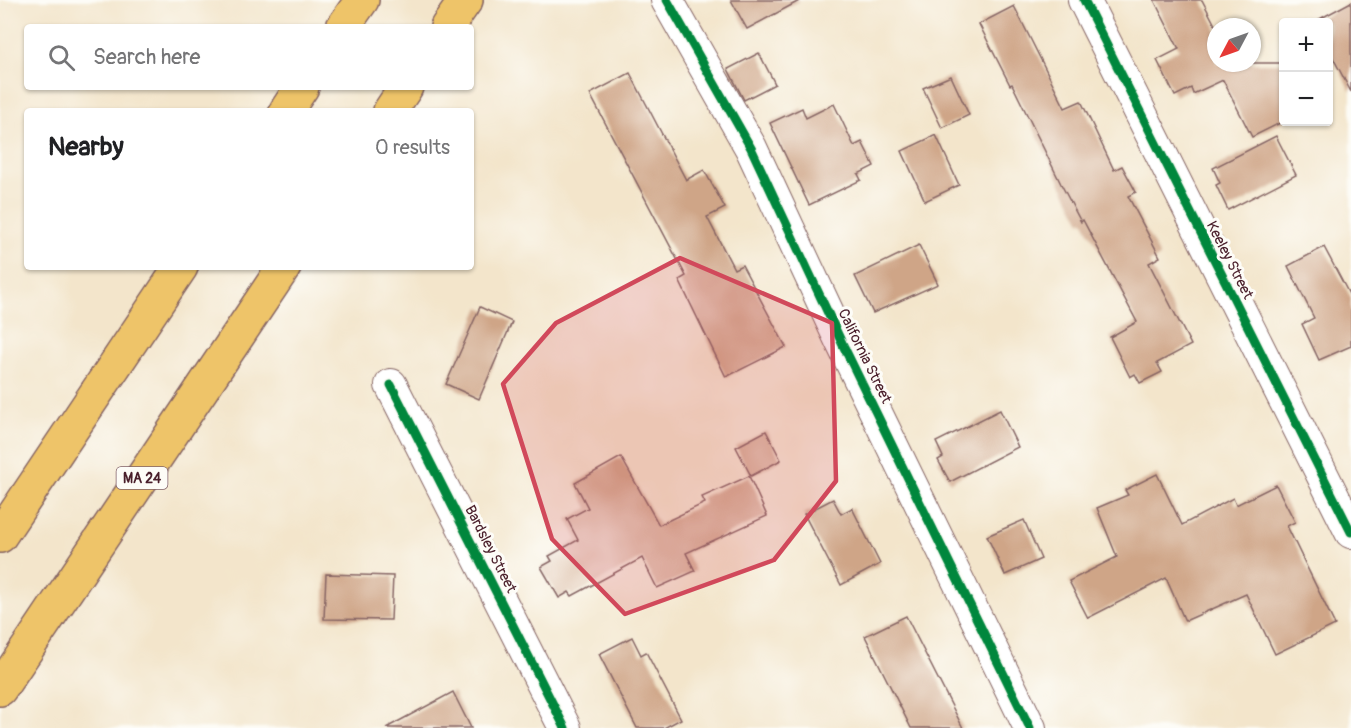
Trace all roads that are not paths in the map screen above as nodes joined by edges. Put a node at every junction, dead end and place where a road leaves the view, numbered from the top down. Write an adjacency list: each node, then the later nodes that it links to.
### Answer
1 (362, 0): 5 (highway)
2 (466, 0): 6 (highway)
3 (667, 0): 18 (street, California Street)
4 (1084, 0): 14 (street, Keeley Street)
5 (345, 24)
6 (449, 24)
7 (300, 90): 9 (highway)
8 (404, 90): 10 (highway)
9 (288, 108)
10 (392, 108)
11 (179, 270): 15 (highway)
12 (282, 270): 16 (highway, MA 24)
13 (391, 384): 17 (street, Bardsley Street)
14 (1351, 532)
15 (0, 536)
16 (0, 689)
17 (565, 728)
18 (1030, 728)

